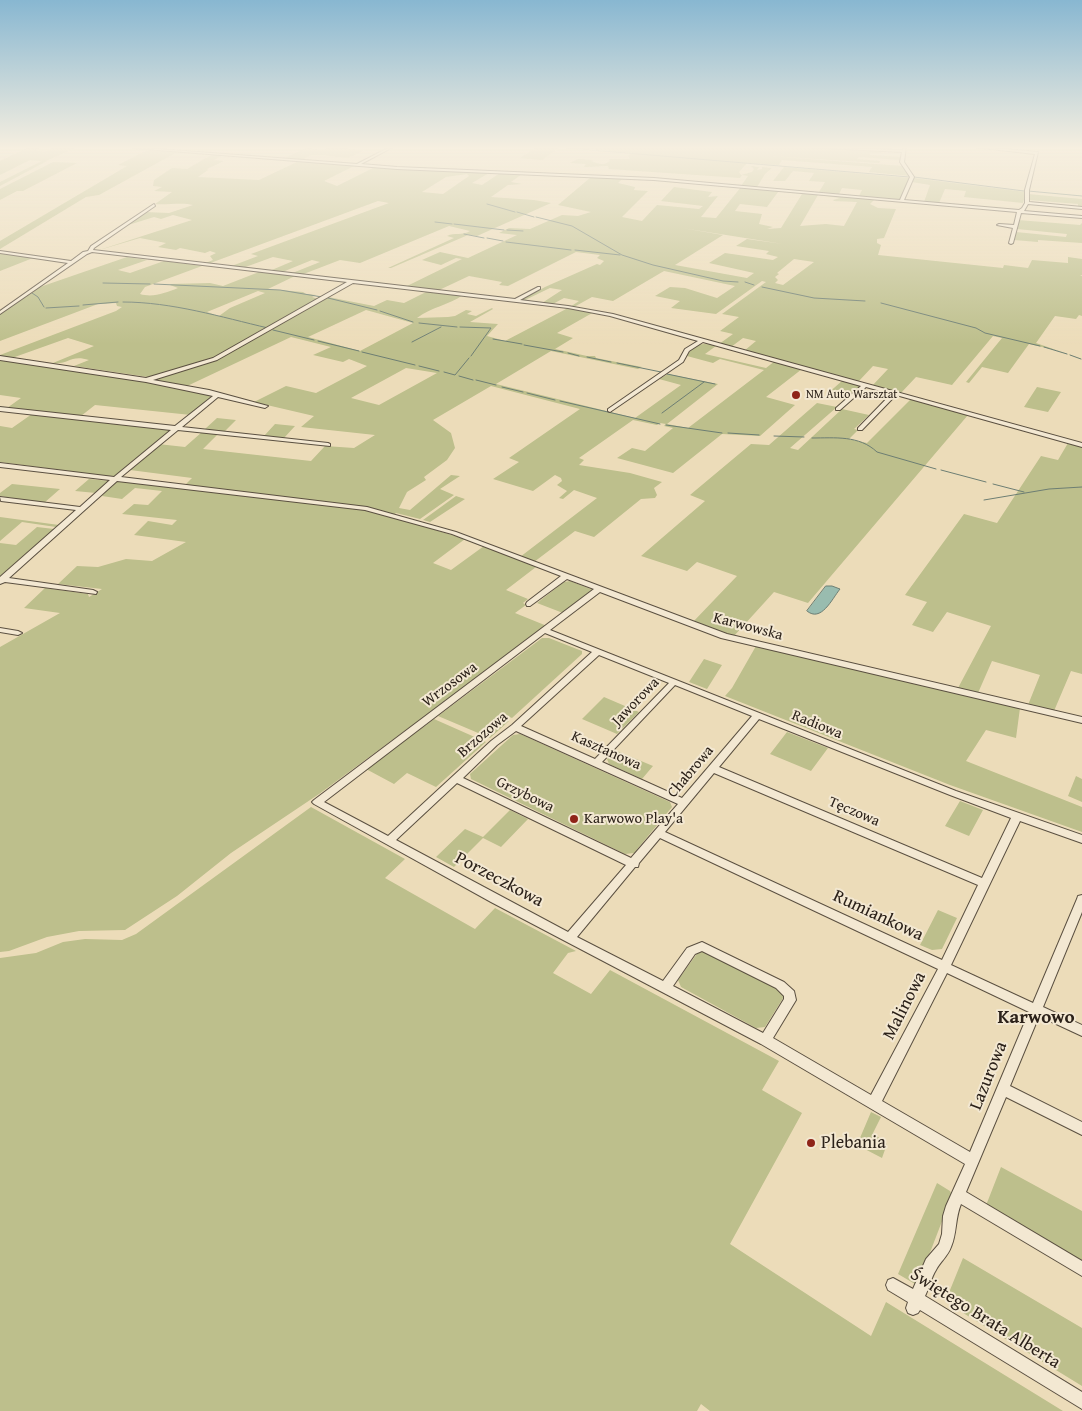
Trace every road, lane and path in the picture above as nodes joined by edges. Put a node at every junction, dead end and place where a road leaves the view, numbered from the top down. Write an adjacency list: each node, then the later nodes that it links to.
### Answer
1 (142, 213): 8 (street)
2 (1021, 213): 6 (street)
3 (1050, 213): 4 (street)
4 (1082, 216)
5 (998, 225): 6 (street)
6 (1016, 227): 7 (street)
7 (1012, 243)
8 (90, 251): 10 (street); 11 (street)
9 (0, 252): 10 (street)
10 (72, 262): 14 (street)
11 (351, 282): 13 (street); 17 (street)
12 (538, 288): 13 (street)
13 (515, 301): 15 (street)
14 (0, 313)
15 (702, 340): 18 (street); 24 (street)
16 (0, 358): 17 (street)
17 (146, 380): 20 (street)
18 (865, 385): 19 (street); 23 (street)
19 (895, 393): 26 (street); 28 (street)
20 (216, 395): 21 (street); 25 (street)
21 (265, 406)
22 (0, 409): 25 (street)
23 (838, 409)
24 (610, 410)
25 (178, 429): 27 (street); 30 (street)
26 (860, 429)
27 (328, 445)
28 (1082, 445)
29 (0, 465): 30 (street)
30 (114, 480): 32 (street); 33 (street)
31 (1, 499): 32 (street)
32 (82, 509): 35 (street)
33 (419, 522): 34 (street, Karwowska)
34 (566, 576): 36 (street, Karwowska); 38 (street)
35 (1, 580): 37 (street)
36 (599, 589): 40 (street, Wrzosowa); 45 (street, Karwowska)
37 (93, 592)
38 (530, 604)
39 (0, 630): 41 (street)
40 (544, 630): 42 (street, Radiowa); 50 (street, Wrzosowa)
41 (18, 633)
42 (597, 652): 43 (street, Radiowa); 46 (street, Brzozowa)
43 (674, 682): 44 (street, Radiowa); 47 (street, Jaworowa)
44 (757, 716): 48 (street, Chabrowa); 52 (street, Radiowa)
45 (1082, 720)
46 (515, 727): 47 (street, Kasztanowa); 49 (street, Brzozowa)
47 (596, 763): 51 (street, Kasztanowa)
48 (714, 769): 51 (street, Chabrowa); 57 (street, Tęczowa)
49 (457, 779): 55 (street, Brzozowa); 56 (street, Grzybowa)
50 (316, 802): 55 (street, Porzeczkowa)
51 (685, 803): 53 (street, Chabrowa)
52 (1017, 816): 54 (street, Radiowa); 57 (street, Malinowa)
53 (659, 833): 56 (street, Chabrowa); 60 (street, Rumiankowa)
54 (1082, 839)
55 (389, 841): 59 (street, Porzeczkowa)
56 (634, 864): 59 (street, Chabrowa)
57 (983, 883): 60 (street, Malinowa)
58 (1082, 900): 62 (street, Lazurowa)
59 (570, 938): 61 (street, Porzeczkowa)
60 (944, 966): 62 (street, Rumiankowa); 66 (street, Malinowa)
61 (665, 988): 64 (street, Porzeczkowa); 64 (street)
62 (1035, 1009): 63 (street, Rumiankowa); 65 (street, Lazurowa)
63 (1082, 1032)
64 (765, 1040): 66 (street, Porzeczkowa)
65 (1003, 1089): 67 (street); 68 (street, Lazurowa)
66 (874, 1104): 68 (street)
67 (1082, 1129)
68 (972, 1161): 69 (street, Lazurowa)
69 (958, 1195): 70 (street); 72 (street, Lazurowa)
70 (1082, 1269)
71 (893, 1285): 72 (street, Świętego Brata Alberta)
72 (915, 1304): 73 (street, Świętego Brata Alberta)
73 (1082, 1402)

